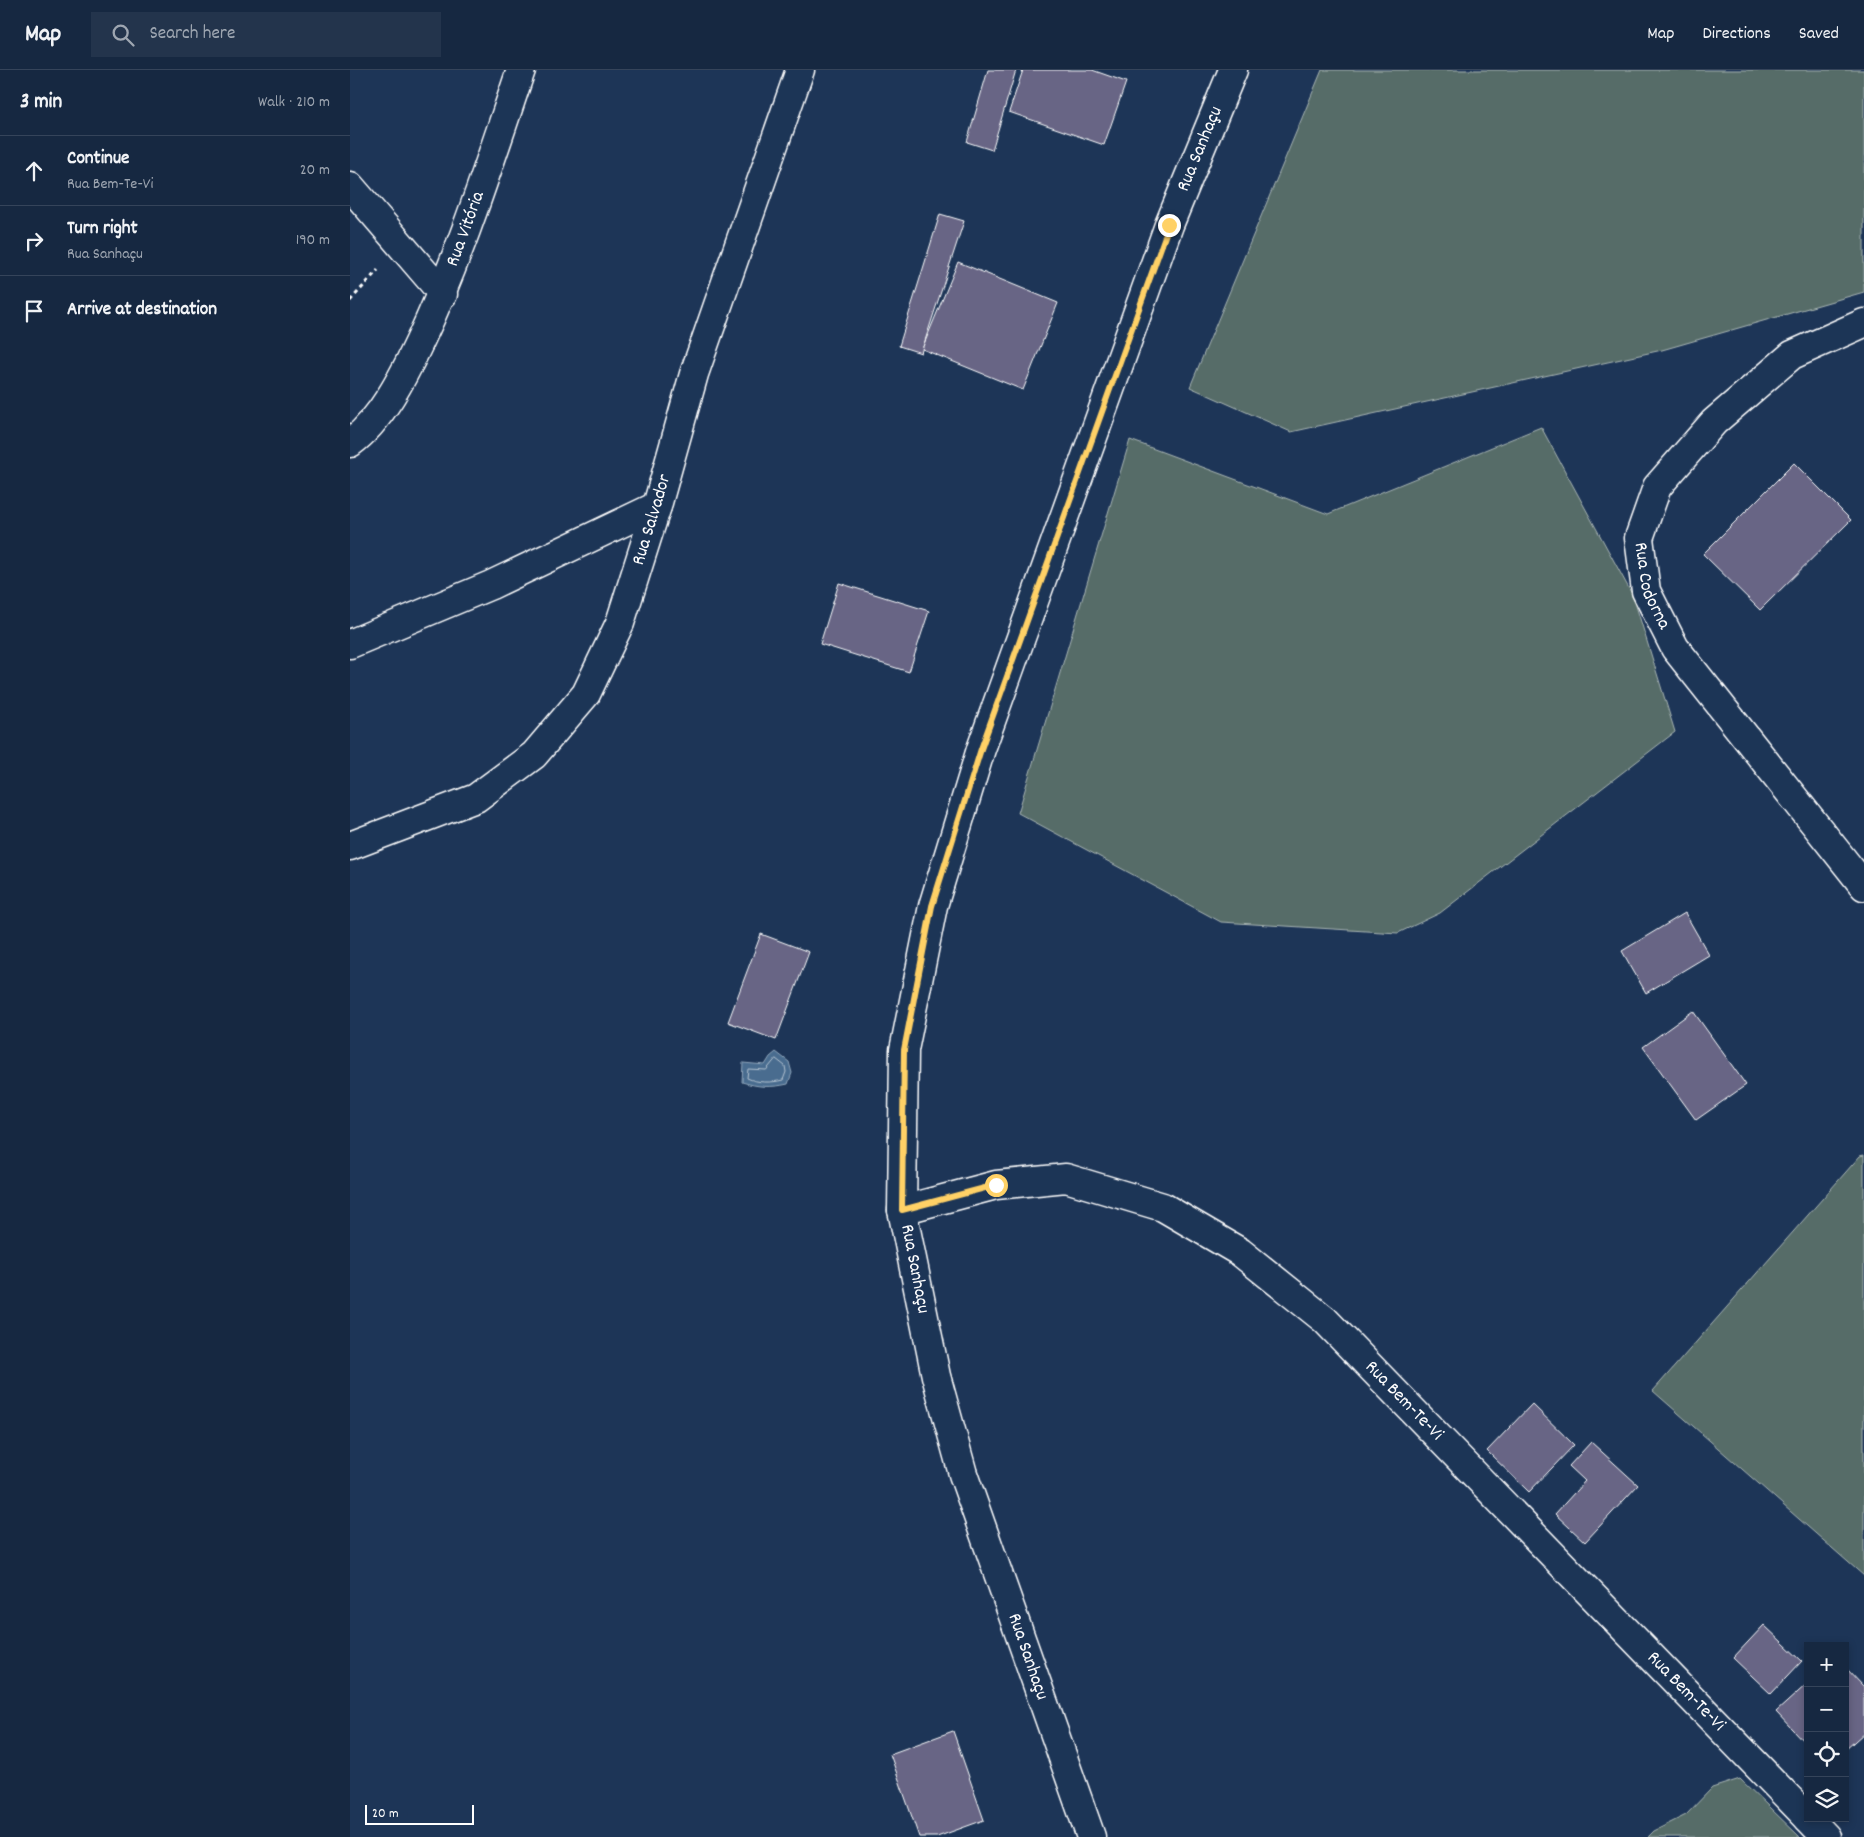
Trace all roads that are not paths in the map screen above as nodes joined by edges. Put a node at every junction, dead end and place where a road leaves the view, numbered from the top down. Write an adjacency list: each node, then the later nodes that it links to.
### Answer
1 (520, 70): 5 (street, Rua Vitória)
2 (800, 70): 8 (street, Rua Salvador)
3 (1233, 70): 12 (street, Rua Sanhaçu)
4 (350, 186): 5 (street)
5 (442, 294): 7 (street, Rua Vitória)
6 (1864, 324): 11 (street, Rua Codorna)
7 (350, 443)
8 (657, 506): 9 (street); 10 (street, Rua Salvador)
9 (350, 644)
10 (350, 846)
11 (1864, 886)
12 (902, 1210): 13 (street, Rua Bem-Te-Vi); 15 (street, Rua Sanhaçu)
13 (1804, 1814)
14 (1812, 1822): 16 (street, Rua Bem-Te-Vi)
15 (1091, 1837)
16 (1826, 1837)

